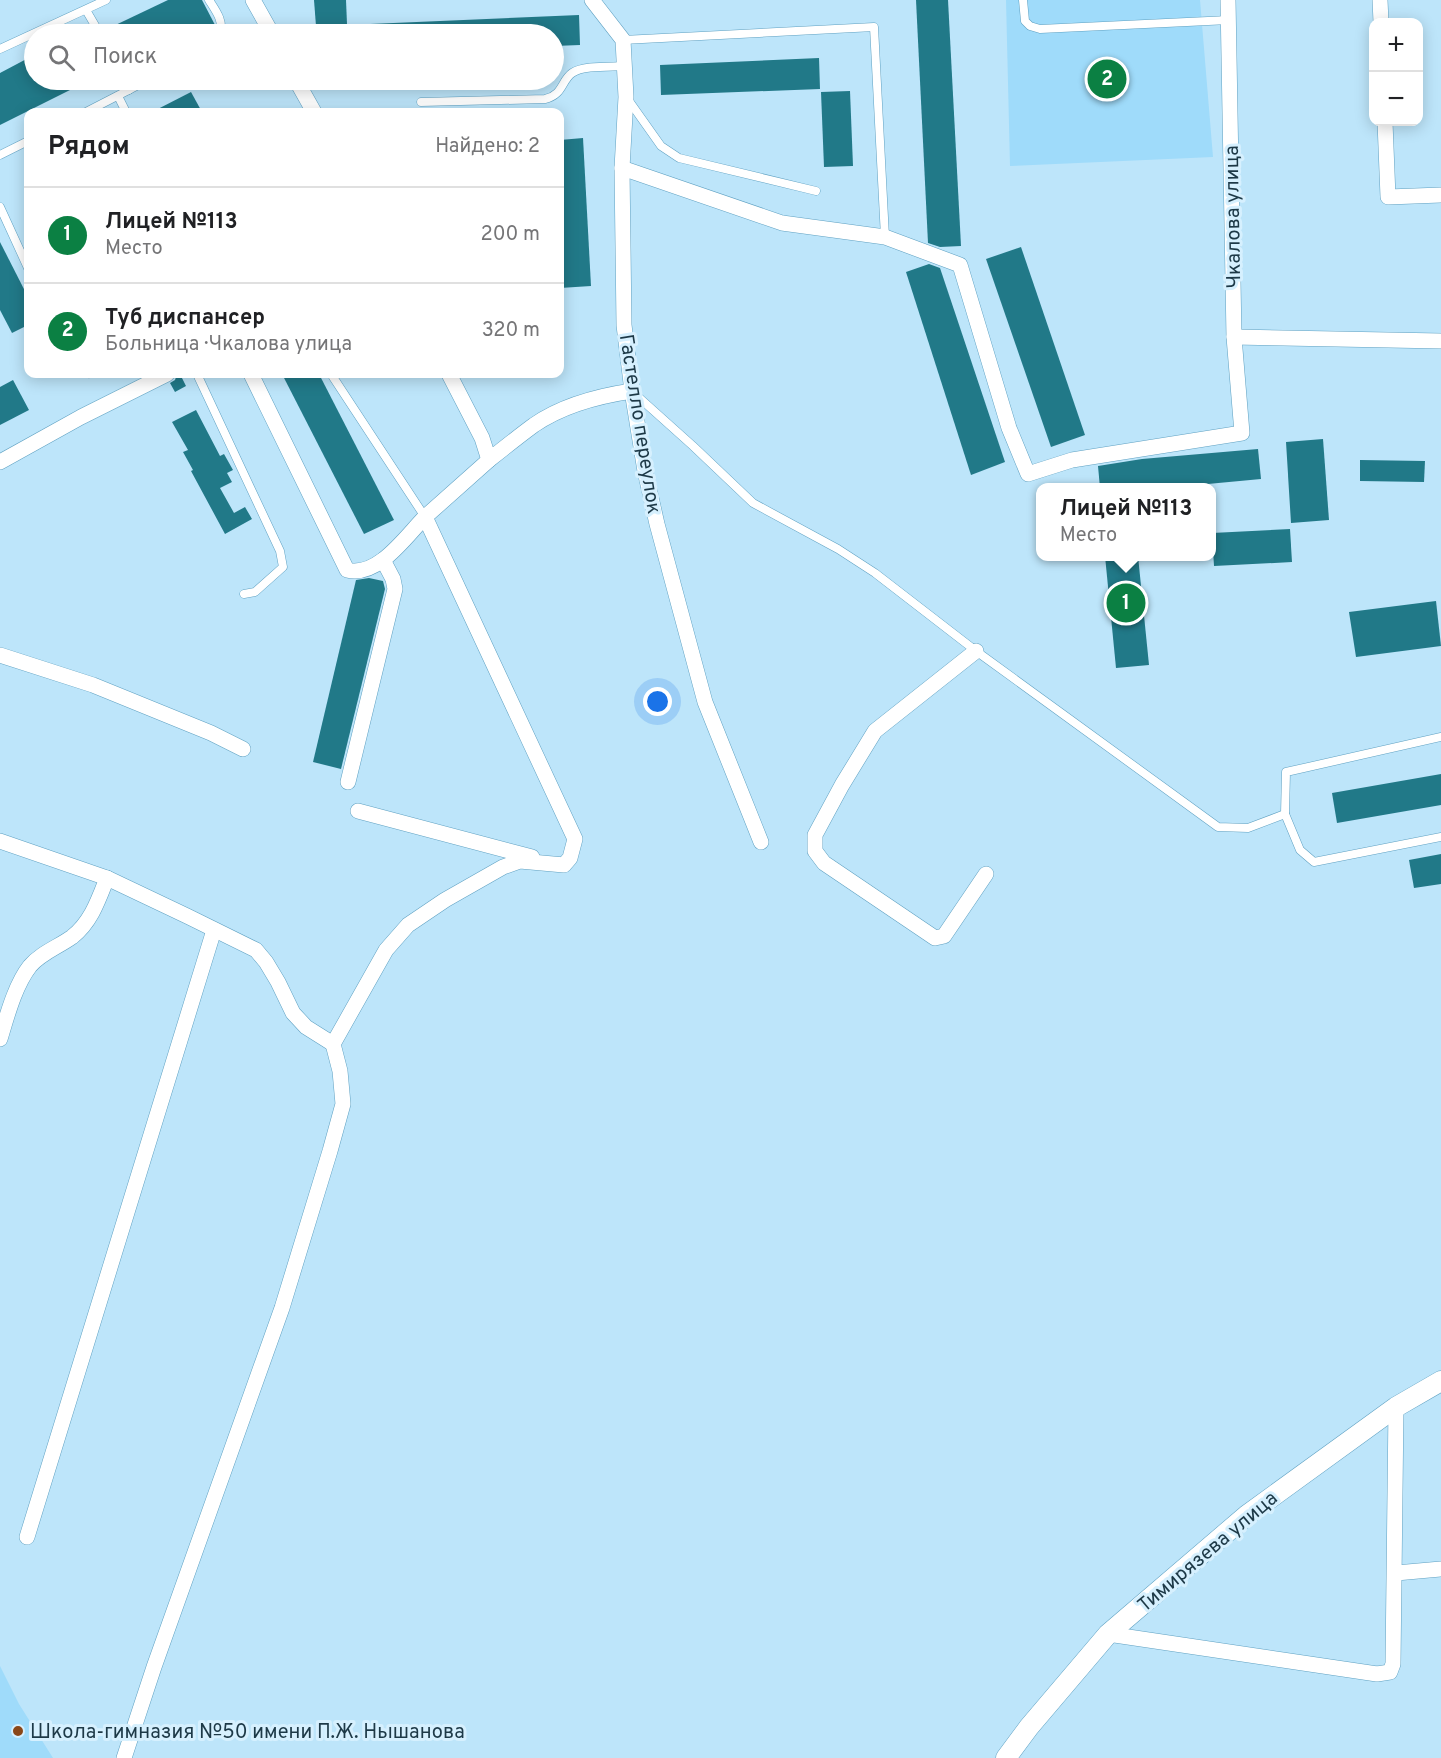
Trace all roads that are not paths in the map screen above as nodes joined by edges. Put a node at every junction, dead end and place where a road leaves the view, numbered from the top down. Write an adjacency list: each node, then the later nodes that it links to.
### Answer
1 (106, 0): 8 (lane)
2 (209, 0): 13 (lane)
3 (254, 0): 14 (street)
4 (592, 0): 16 (street)
5 (1023, 0): 10 (lane)
6 (1228, 0): 10 (street, Чкалова улица)
7 (1380, 0): 9 (street)
8 (86, 10): 11 (lane); 12 (lane)
9 (1381, 18)
10 (1229, 20): 38 (street, Чкалова улица)
11 (55, 24)
12 (94, 24)
13 (220, 24)
14 (267, 24)
15 (24, 38): 17 (lane)
16 (623, 40): 18 (street, Гастелло переулок); 36 (lane)
17 (0, 49)
18 (625, 66): 19 (lane); 24 (street, Гастелло переулок)
19 (564, 84)
20 (129, 90): 23 (lane)
21 (302, 90): 28 (street)
22 (559, 90): 25 (lane)
23 (118, 96): 26 (lane); 27 (lane)
24 (626, 97): 32 (street, Гастелло переулок); 33 (lane)
25 (421, 102)
26 (94, 108)
27 (124, 108)
28 (312, 108)
29 (1385, 126): 34 (street)
30 (24, 143): 31 (lane)
31 (0, 154)
32 (621, 168): 36 (street); 45 (street, Гастелло переулок)
33 (816, 191)
34 (1441, 195)
35 (0, 207): 37 (lane)
36 (885, 237): 38 (street, Чкалова улица)
37 (24, 259)
38 (1234, 337): 39 (street)
39 (1441, 341)
40 (159, 378): 47 (street)
41 (199, 378): 50 (lane)
42 (253, 378): 49 (street)
43 (334, 378): 48 (lane)
44 (451, 378): 46 (street)
45 (632, 391): 46 (street); 51 (lane); 60 (street, Гастелло переулок)
46 (489, 460): 48 (street)
47 (0, 462)
48 (425, 517): 49 (street); 61 (street)
49 (383, 560): 55 (street)
50 (244, 594)
51 (976, 651): 57 (lane); 62 (street)
52 (0, 655): 54 (street)
53 (1441, 736): 57 (lane)
54 (243, 749)
55 (348, 782)
56 (358, 811): 61 (street)
57 (1285, 814): 58 (lane)
58 (1441, 837)
59 (0, 841): 63 (street)
60 (761, 842)
61 (564, 865): 66 (street)
62 (986, 874)
63 (107, 878): 64 (street); 65 (street)
64 (214, 930): 66 (street); 69 (street)
65 (0, 1039)
66 (333, 1044): 73 (street)
67 (1441, 1381): 68 (street, Тимирязева улица)
68 (1396, 1407): 71 (street); 72 (street, Тимирязева улица)
69 (27, 1537)
70 (1441, 1569): 71 (street)
71 (1396, 1573): 72 (street)
72 (1108, 1634): 74 (street, Тимирязева улица)
73 (124, 1758)
74 (1006, 1758)

